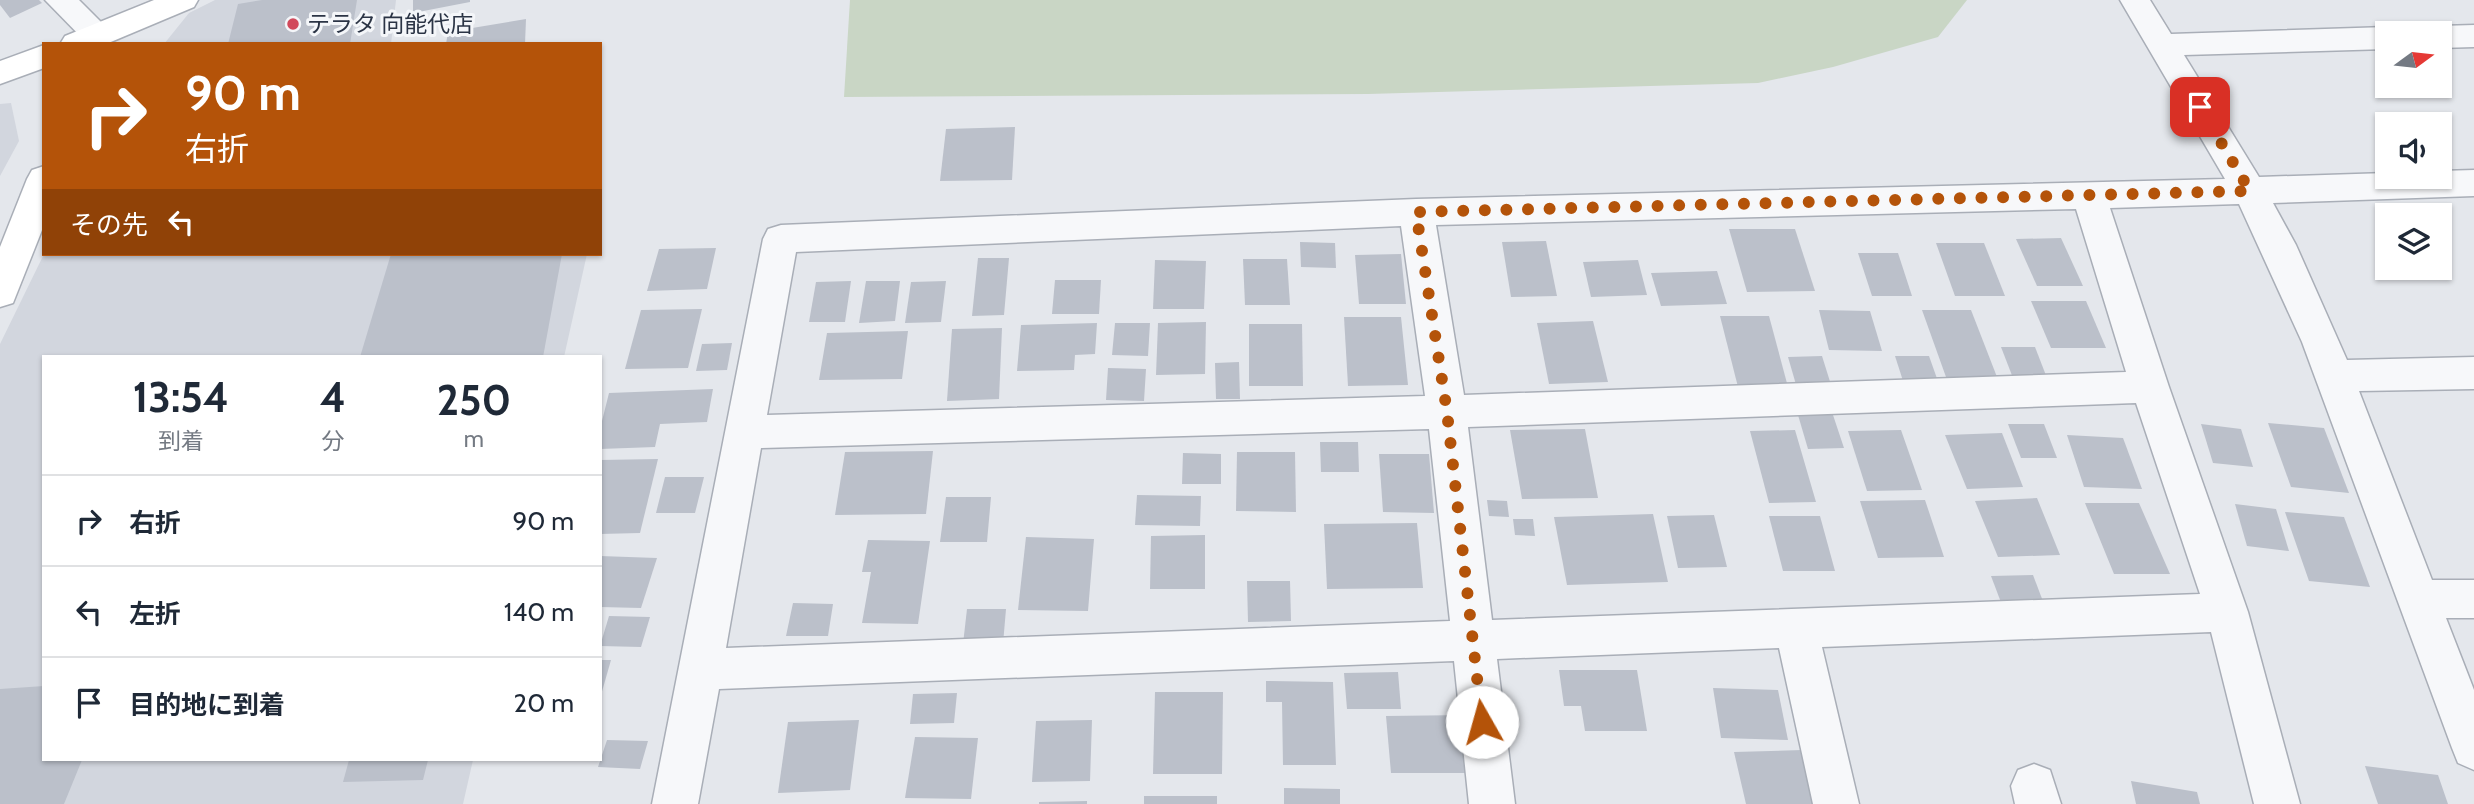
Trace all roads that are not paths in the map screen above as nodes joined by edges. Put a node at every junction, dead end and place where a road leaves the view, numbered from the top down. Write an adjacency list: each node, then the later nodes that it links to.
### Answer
1 (61, 0): 7 (street)
2 (183, 0): 7 (main road)
3 (2135, 0): 8 (street)
4 (2474, 36): 5 (street)
5 (2452, 37)
6 (2375, 38): 8 (street)
7 (90, 41)
8 (2162, 45): 13 (street)
9 (42, 57): 10 (main road)
10 (0, 73)
11 (2474, 183): 13 (street)
12 (42, 184): 16 (main road)
13 (2250, 191): 14 (street); 18 (street)
14 (2090, 196): 15 (street); 19 (street)
15 (1416, 212): 20 (street); 21 (street)
16 (0, 293)
17 (2474, 373): 18 (street)
18 (2334, 376): 22 (street)
19 (2150, 387): 20 (street); 24 (street)
20 (1447, 412): 21 (street); 26 (street)
21 (743, 432): 27 (street)
22 (2418, 599): 23 (street); 28 (street)
23 (2474, 599)
24 (2227, 612): 25 (street); 32 (street)
25 (1796, 629): 26 (street); 31 (street)
26 (1472, 640): 27 (street); 30 (street)
27 (700, 669): 29 (street)
28 (2474, 748)
29 (675, 804)
30 (1492, 804)
31 (1836, 804)
32 (2277, 804)

